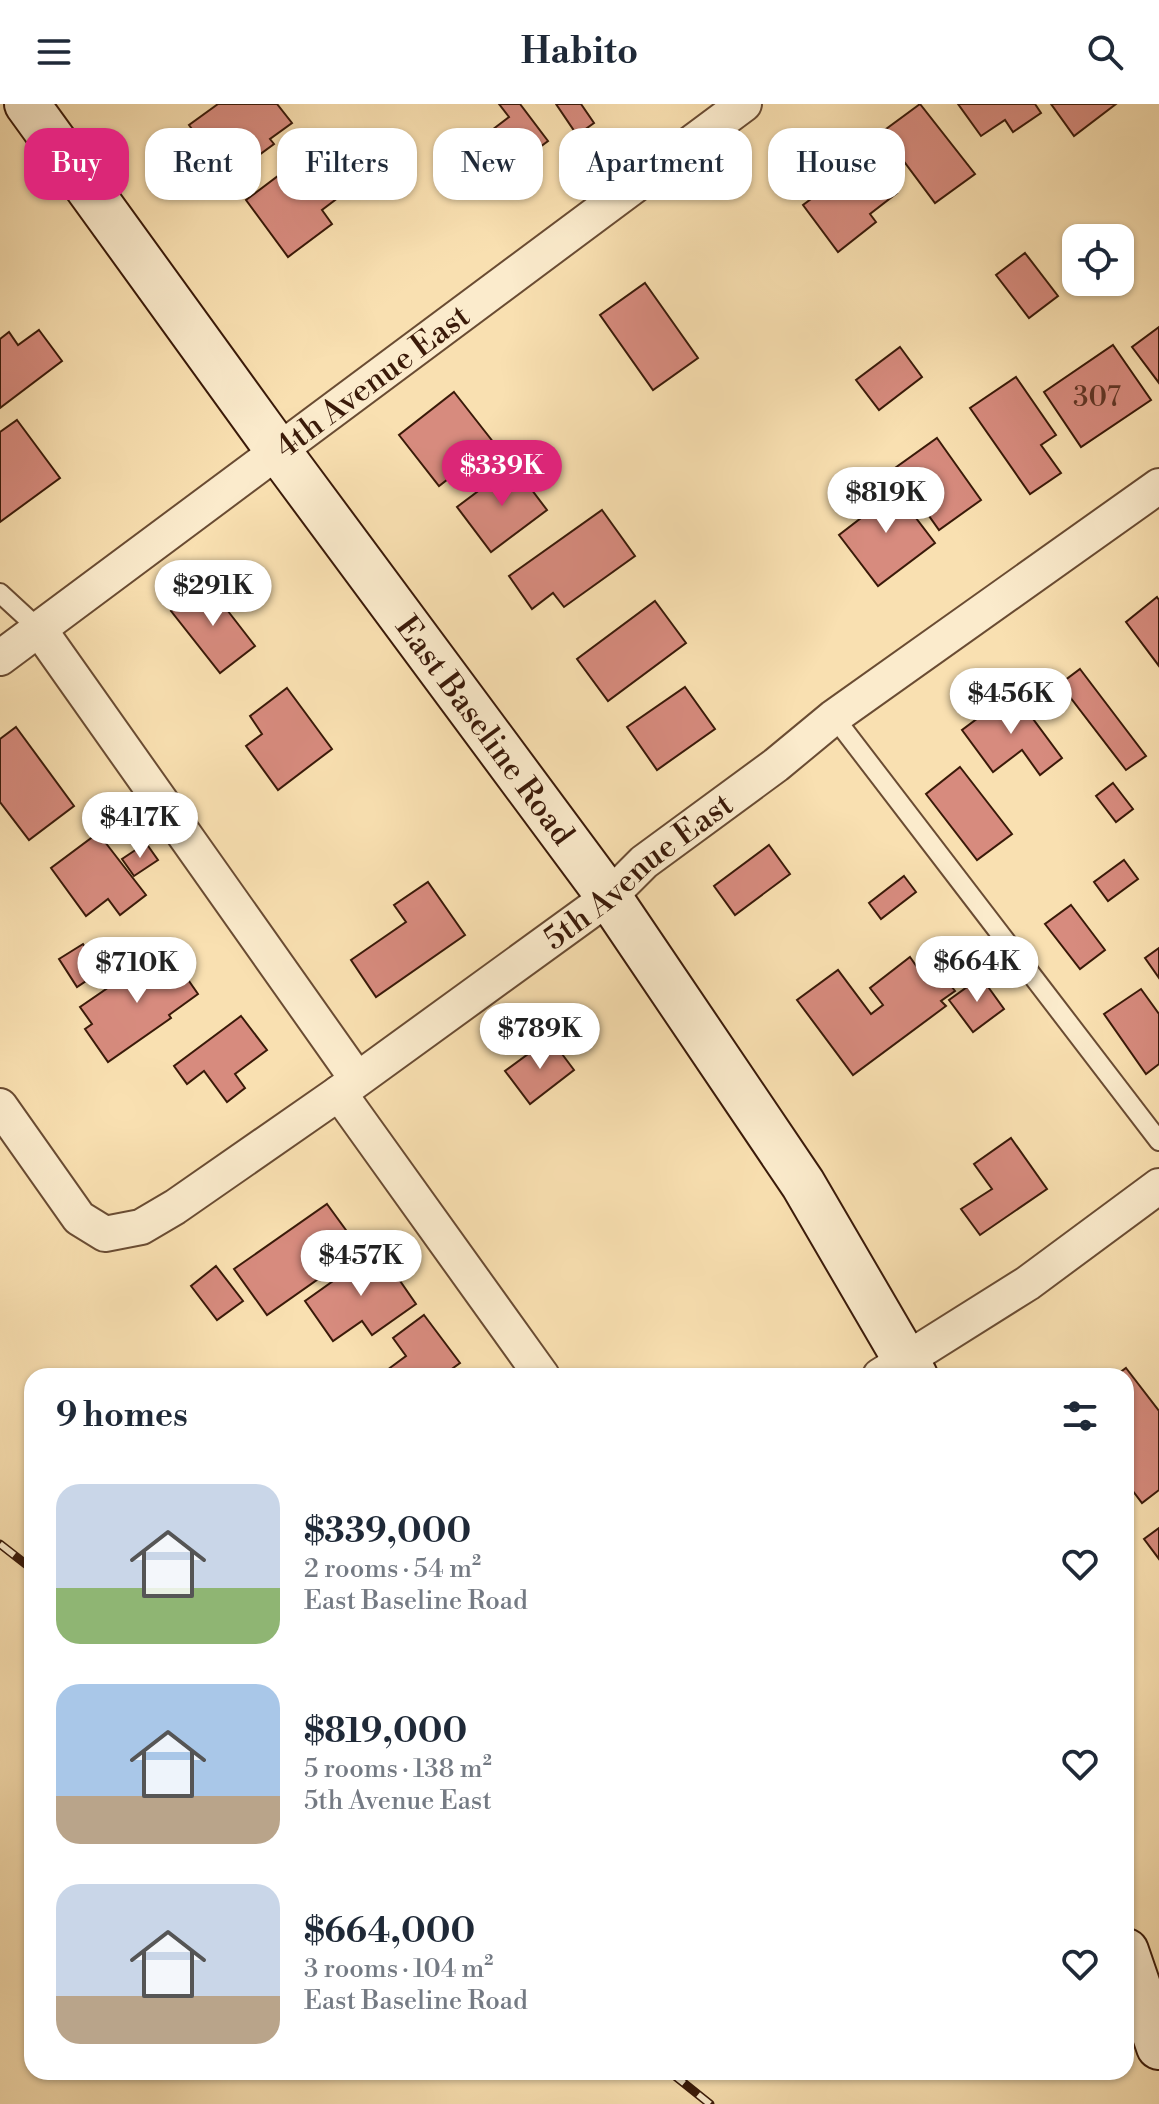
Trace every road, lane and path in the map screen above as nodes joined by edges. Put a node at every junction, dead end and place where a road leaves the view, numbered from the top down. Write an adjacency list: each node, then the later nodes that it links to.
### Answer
1 (27, 104): 3 (main road, East Baseline Road)
2 (744, 104): 3 (street, 4th Avenue East)
3 (279, 452): 6 (street, 4th Avenue East); 9 (main road, East Baseline Road)
4 (1159, 486): 8 (street, 5th Avenue East)
5 (0, 593): 6 (lane)
6 (39, 629): 7 (street, 4th Avenue East); 10 (street)
7 (0, 658)
8 (834, 717): 9 (street, 5th Avenue East); 12 (lane)
9 (609, 897): 10 (street, 5th Avenue East); 15 (main road, East Baseline Road)
10 (348, 1086): 11 (street, 5th Avenue East); 14 (street)
11 (0, 1106)
12 (1159, 1141)
13 (1159, 1186): 16 (street)
14 (537, 1368)
15 (900, 1368)
16 (904, 1368)
17 (1134, 1974): 18 (main road)
18 (1159, 2047)

